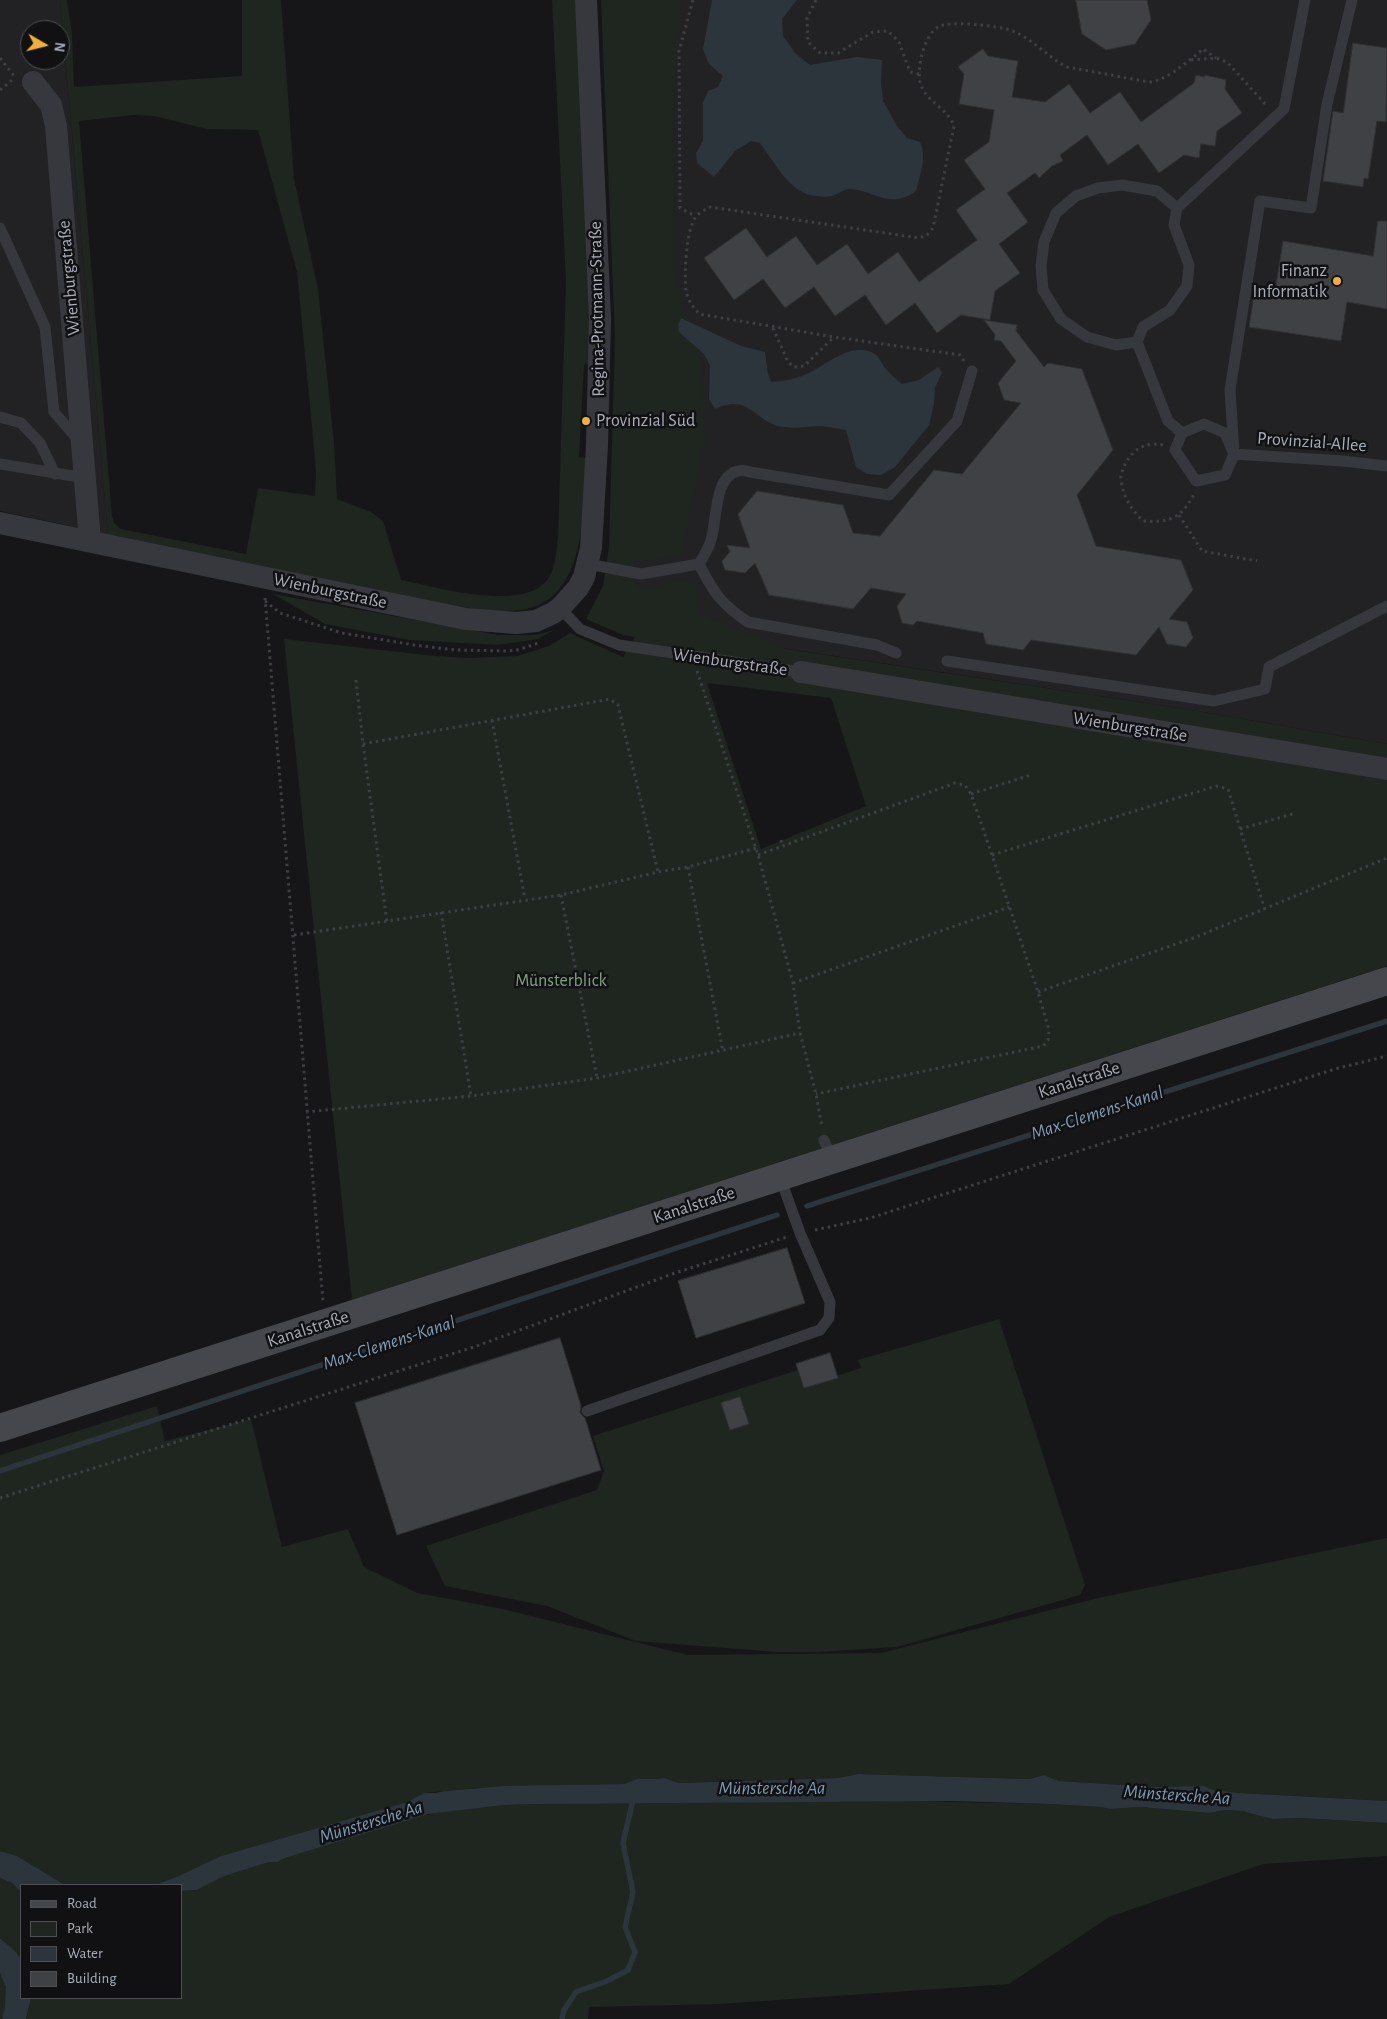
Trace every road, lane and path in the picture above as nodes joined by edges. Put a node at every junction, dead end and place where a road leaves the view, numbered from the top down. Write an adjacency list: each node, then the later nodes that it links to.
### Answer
1 (586, 0): 33 (street, Regina-Protmann-Straße)
2 (693, 0): 13 (path)
3 (816, 0): 9 (path)
4 (1305, 0): 11 (lane)
5 (1352, 0): 23 (lane)
6 (0, 58): 10 (path)
7 (1216, 58): 8 (path); 8 (path); 11 (path)
8 (1191, 60): 9 (path)
9 (919, 74): 13 (path)
10 (24, 80): 21 (street, Wienburgstraße)
11 (1276, 117): 12 (lane)
12 (1177, 208): 17 (lane); 17 (lane)
13 (696, 216): 15 (path)
14 (0, 228): 21 (lane)
15 (772, 327): 16 (path); 16 (path)
16 (834, 337): 18 (path)
17 (1138, 342): 20 (lane)
18 (972, 371): 34 (lane)
19 (0, 417): 26 (lane)
20 (1182, 433): 22 (lane); 23 (lane, Provinzial-Allee)
21 (83, 445): 27 (street, Wienburgstraße)
22 (1175, 450): 28 (lane); 29 (path)
23 (1234, 454): 25 (lane, Provinzial-Allee); 28 (lane, Provinzial-Allee)
24 (0, 464): 26 (lane)
25 (1387, 466)
26 (55, 474): 27 (lane)
27 (85, 478): 31 (street, Wienburgstraße)
28 (1196, 481): 29 (path)
29 (1179, 515): 32 (path)
30 (0, 523): 31 (street, Wienburgstraße)
31 (90, 541): 36 (street, Wienburgstraße)
32 (1258, 562)
33 (588, 564): 34 (lane); 36 (street, Regina-Protmann-Straße)
34 (699, 564): 38 (lane)
35 (1387, 606): 40 (lane)
36 (560, 608): 39 (lane, Wienburgstraße)
37 (543, 641): 64 (path)
38 (896, 653)
39 (692, 657): 41 (lane, Wienburgstraße); 52 (path)
40 (947, 661)
41 (801, 672): 45 (street, Wienburgstraße)
42 (356, 680): 44 (path)
43 (492, 720): 44 (path); 57 (path); 59 (path)
44 (362, 744): 63 (path)
45 (1387, 769)
46 (1032, 775): 47 (path)
47 (971, 794): 51 (path); 53 (path)
48 (1296, 814): 49 (path)
49 (1240, 829): 53 (path); 61 (path)
50 (781, 840): 51 (path)
51 (782, 846): 54 (path)
52 (756, 848): 54 (path); 56 (path)
53 (992, 854): 60 (path)
54 (758, 855): 66 (path)
55 (1387, 858): 61 (path)
56 (688, 867): 57 (path); 69 (path)
57 (658, 872): 58 (path)
58 (561, 895): 59 (path); 71 (path)
59 (525, 899): 62 (path)
60 (1010, 907): 66 (path); 67 (path)
61 (1265, 910): 67 (path)
62 (441, 912): 63 (path); 73 (path)
63 (387, 922): 64 (path)
64 (294, 934): 74 (path)
65 (1387, 981): 75 (main road, Kanalstraße)
66 (793, 983): 68 (path)
67 (1038, 992): 72 (path)
68 (800, 1034): 69 (path); 72 (path)
69 (723, 1052): 71 (path)
70 (1387, 1056): 77 (path)
71 (597, 1078): 73 (path)
72 (816, 1094): 75 (path)
73 (471, 1096): 74 (path)
74 (306, 1112): 78 (path)
75 (828, 1150): 76 (main road, Kanalstraße)
76 (780, 1177): 77 (lane); 80 (main road, Kanalstraße)
77 (800, 1233): 79 (lane); 81 (path)
78 (323, 1302)
79 (587, 1411)
80 (0, 1428)
81 (0, 1498)

